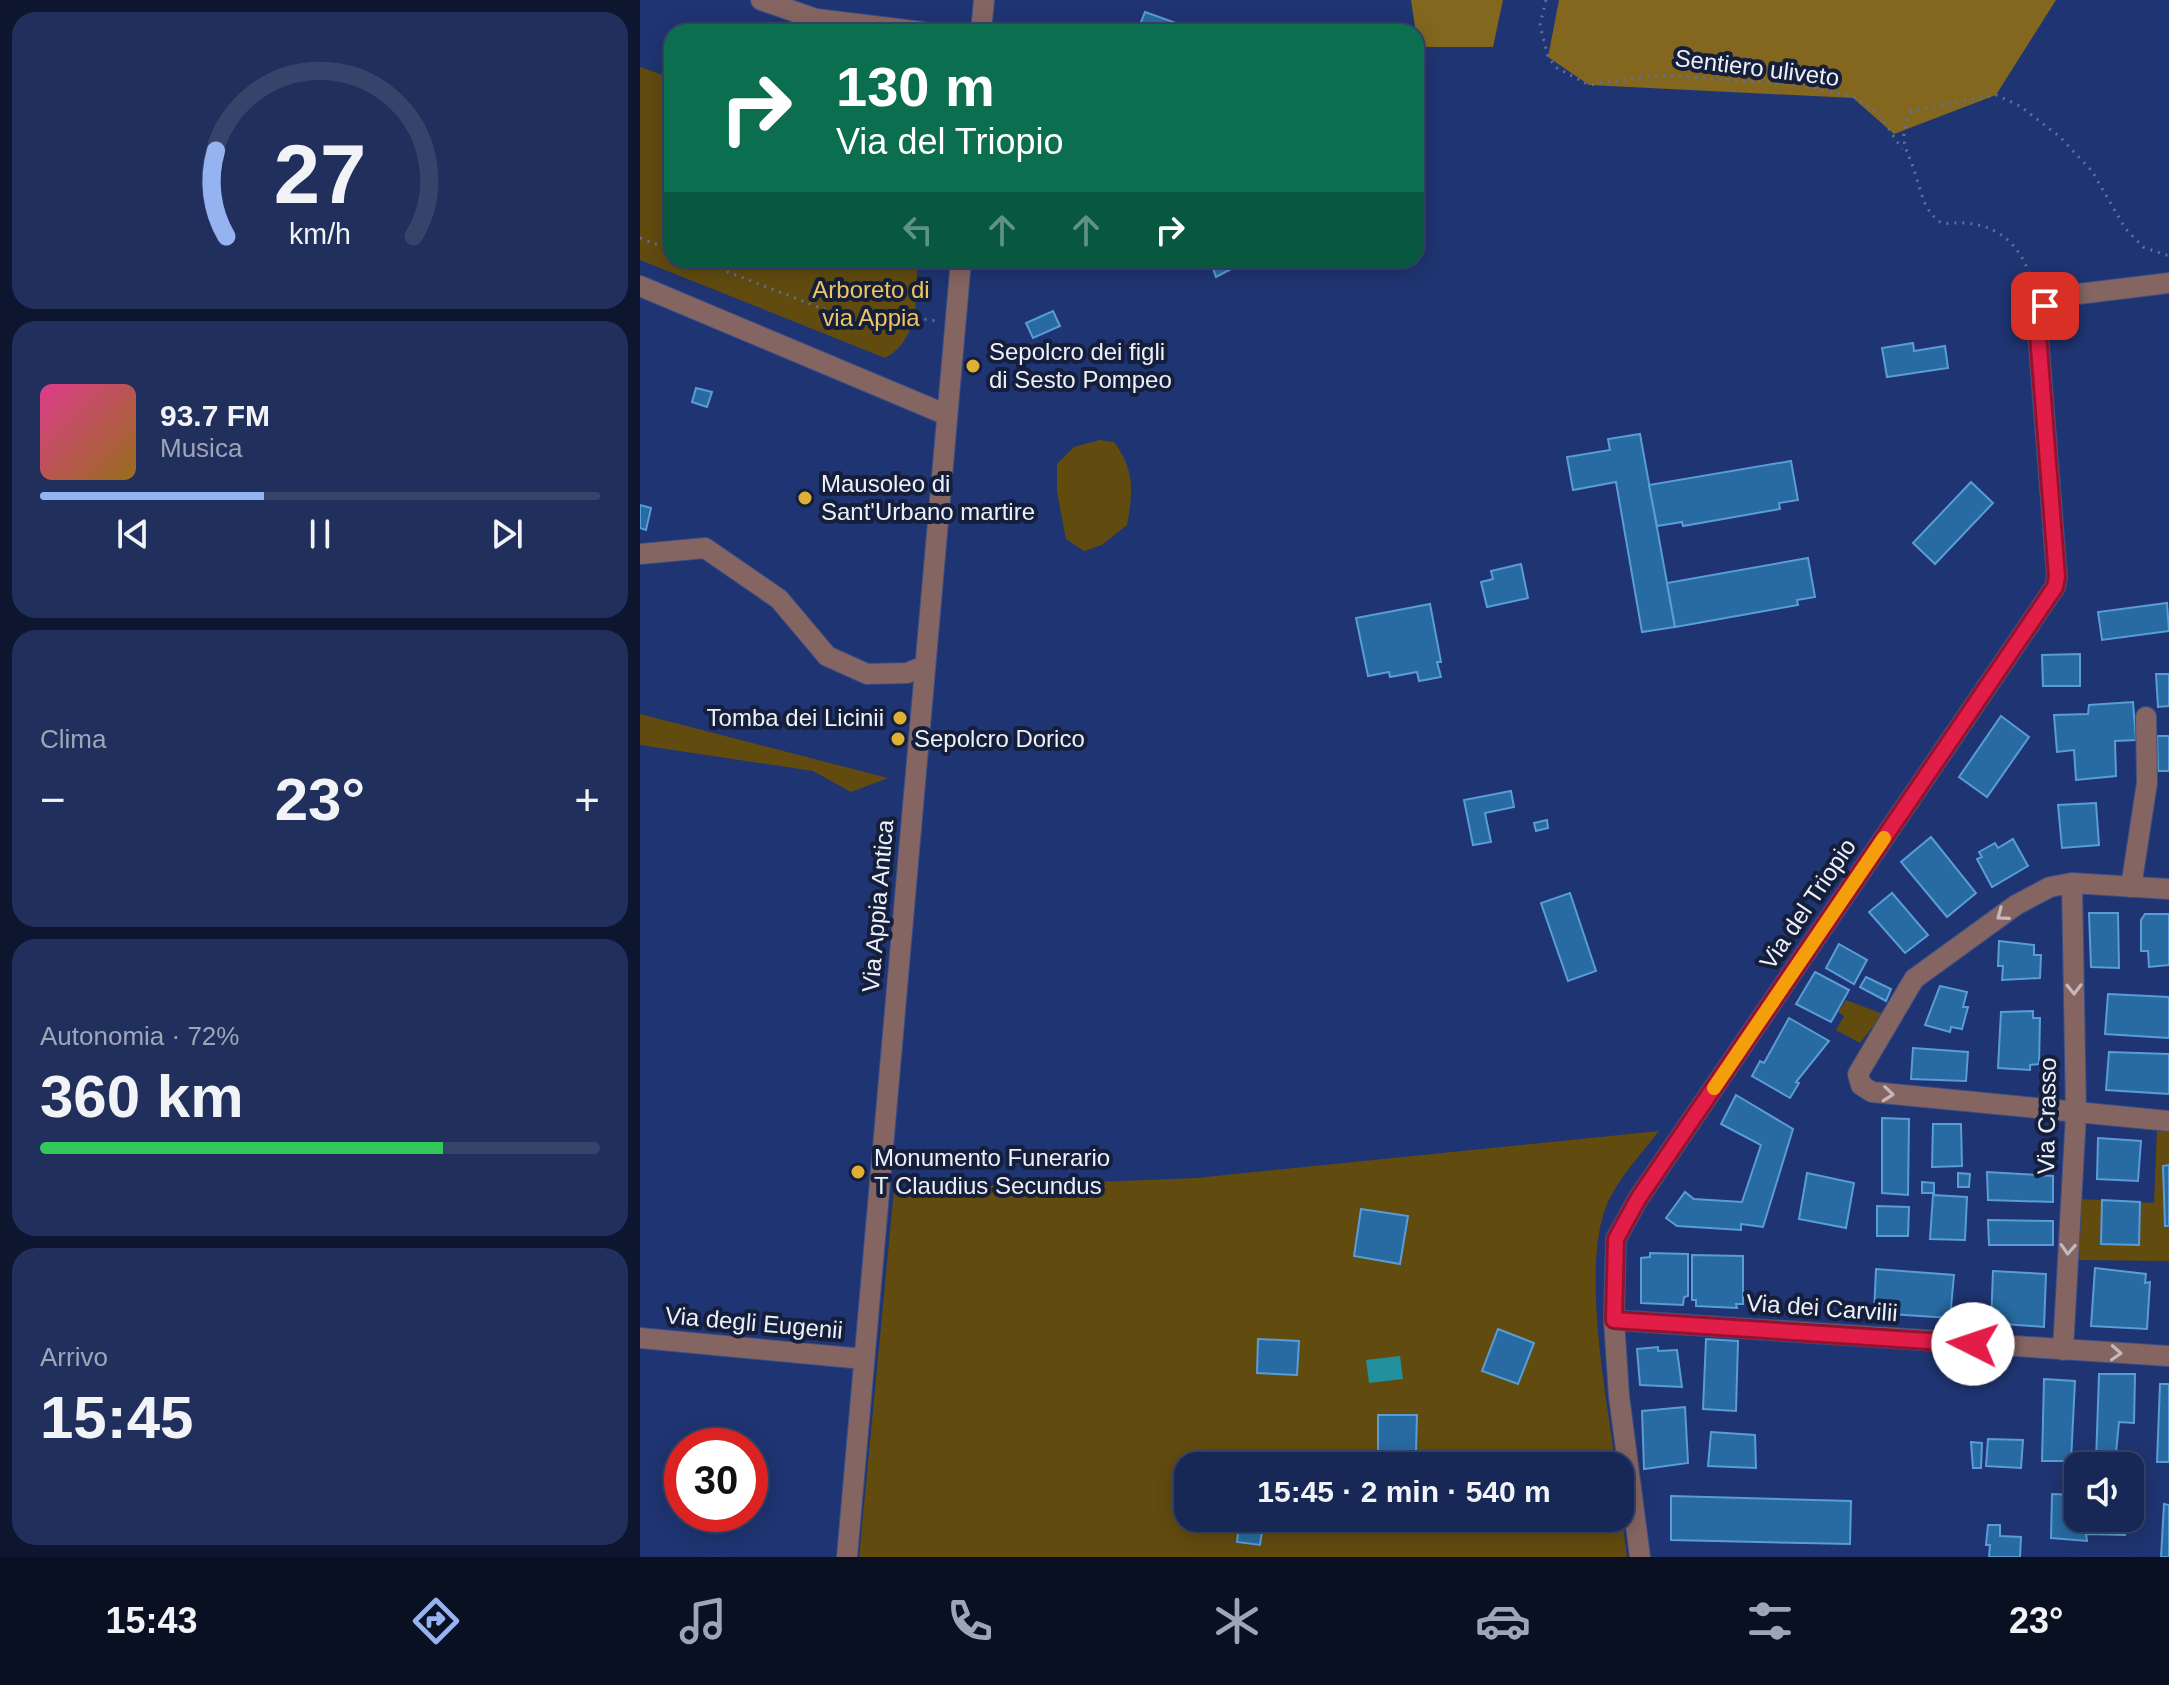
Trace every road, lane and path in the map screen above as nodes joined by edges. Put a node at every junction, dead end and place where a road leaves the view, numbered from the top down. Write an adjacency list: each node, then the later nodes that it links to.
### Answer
1 (761, 0): 5 (street)
2 (984, 0): 6 (street)
3 (1552, 0): 4 (path, Sentiero uliveto)
4 (1546, 3): 7 (path, Sentiero uliveto)
5 (857, 24)
6 (982, 24)
7 (1904, 153): 10 (path); 15 (path, Sentiero uliveto)
8 (640, 238): 9 (path)
9 (664, 247)
10 (2169, 256)
11 (718, 268): 16 (path)
12 (960, 268): 16 (street, Via Appia Antica)
13 (2169, 283): 15 (street)
14 (640, 286): 17 (street)
15 (2053, 301): 26 (street, Via del Triopio)
16 (955, 324): 17 (street, Via Appia Antica)
17 (947, 415): 19 (street, Via Appia Antica)
18 (640, 554): 19 (street)
19 (925, 666): 30 (street, Via Appia Antica)
20 (2146, 717): 22 (street)
21 (2072, 883): 22 (street); 24 (street, Via Crasso, one-way to 24); 24 (street, one-way to 24)
22 (2131, 887): 23 (street)
23 (2169, 889)
24 (2076, 1114): 25 (street); 28 (street, Via Crasso, one-way to 28)
25 (2169, 1121)
26 (1614, 1320): 28 (street, Via dei Carvilii); 32 (street, Via del Triopio)
27 (640, 1338): 30 (street, Via degli Eugenii)
28 (2063, 1350): 29 (street, Via dei Carvilii, one-way to 29)
29 (2169, 1356)
30 (864, 1359): 31 (street, Via Appia Antica)
31 (847, 1557)
32 (1640, 1557)

